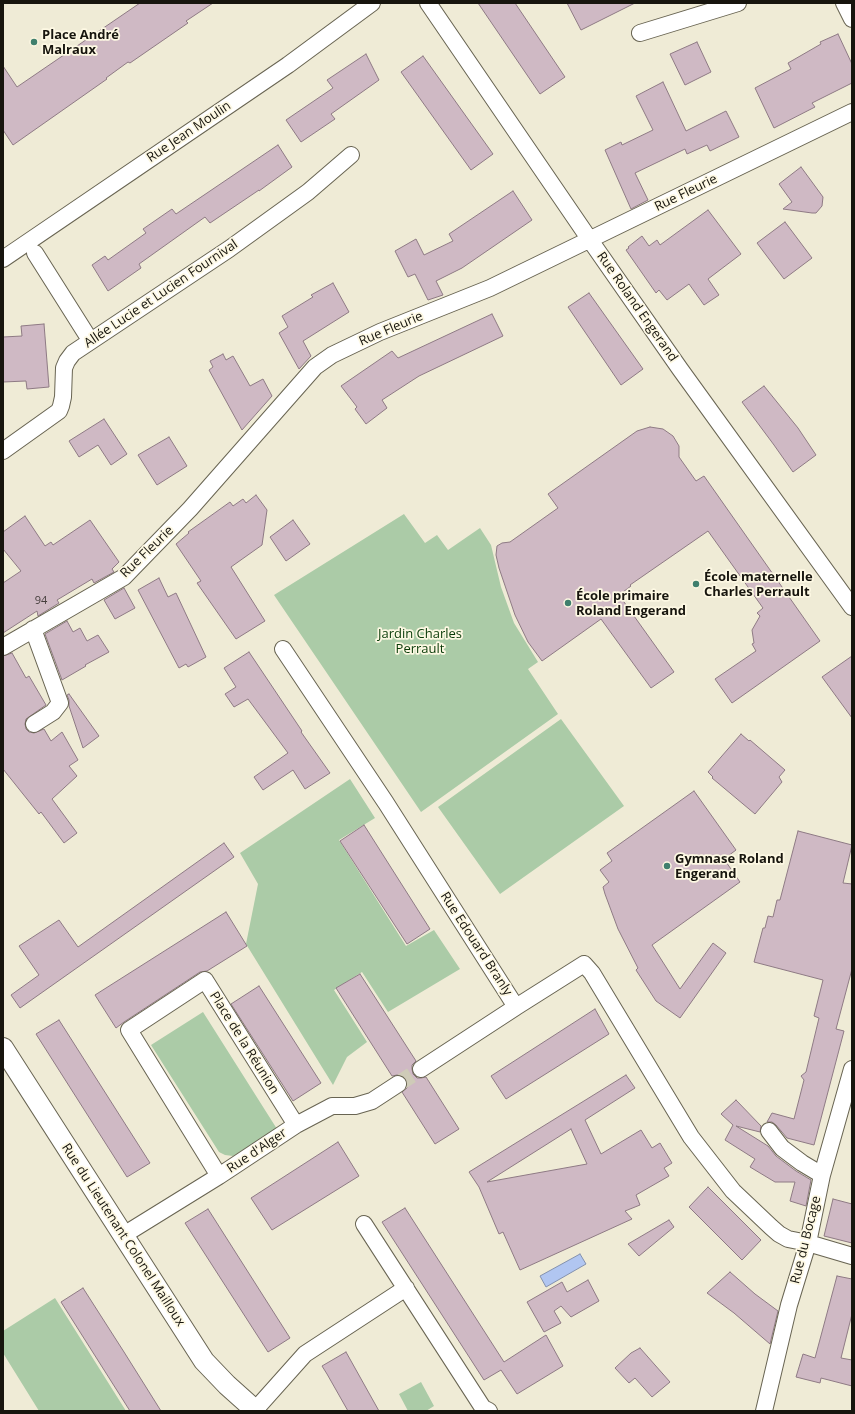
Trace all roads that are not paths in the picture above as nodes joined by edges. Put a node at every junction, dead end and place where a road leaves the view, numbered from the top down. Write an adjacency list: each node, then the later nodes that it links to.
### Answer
1 (372, 3): 11 (street, Rue Jean Moulin)
2 (428, 3): 9 (street, Rue Roland Engerand)
3 (738, 3): 6 (street)
4 (844, 3): 5 (street)
5 (852, 19)
6 (640, 33)
7 (852, 112): 9 (street, Rue Fleurie)
8 (351, 155): 12 (street, Allée Lucie et Lucien Fournival)
9 (590, 240): 14 (street, Rue Roland Engerand); 15 (street, Rue Fleurie)
10 (35, 253): 12 (street)
11 (3, 259)
12 (90, 340): 13 (street, Allée Lucie et Lucien Fournival)
13 (3, 451)
14 (852, 607)
15 (33, 629): 16 (street, Rue Fleurie); 18 (street)
16 (3, 647)
17 (284, 649): 19 (street, Rue Edouard Branly)
18 (34, 724)
19 (516, 1007): 21 (street); 30 (street, Rue Edouard Branly)
20 (3, 1048): 29 (street, Rue du Lieutenant Colonel Mailloux)
21 (421, 1069)
22 (851, 1075): 26 (street, Rue du Bocage)
23 (398, 1084): 24 (street, Rue d'Alger)
24 (296, 1125): 27 (street, Rue d'Alger); 27 (street, Place de la Réunion)
25 (769, 1131): 26 (street)
26 (822, 1175): 30 (street, Rue du Bocage)
27 (219, 1176): 29 (street, Rue d'Alger)
28 (364, 1224): 32 (street)
29 (122, 1236): 33 (street, Rue du Lieutenant Colonel Mailloux)
30 (808, 1243): 31 (street); 35 (street, Rue du Bocage)
31 (852, 1256)
32 (406, 1288): 33 (street); 34 (street)
33 (255, 1411)
34 (489, 1411)
35 (764, 1411)

